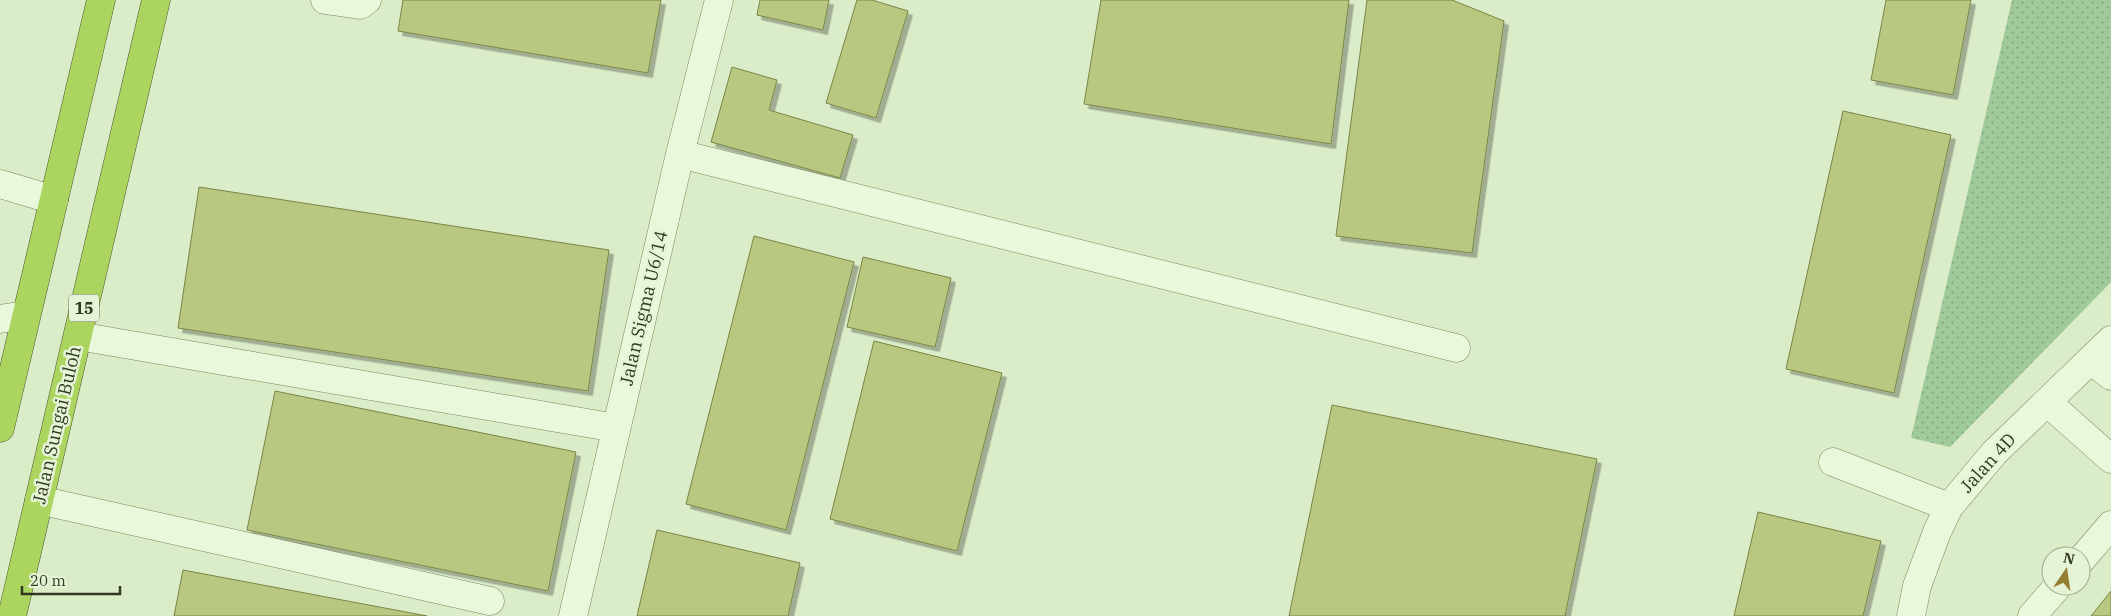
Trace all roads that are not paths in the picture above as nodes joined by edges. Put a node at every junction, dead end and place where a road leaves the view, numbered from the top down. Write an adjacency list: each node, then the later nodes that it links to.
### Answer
1 (101, 0): 8 (highway)
2 (156, 0): 10 (highway, Jalan Sungai Buloh / 15)
3 (325, 0): 4 (street)
4 (367, 0)
5 (719, 0): 6 (street, Jalan Sigma U6/14)
6 (680, 154): 12 (street); 16 (street, Jalan Sigma U6/14)
7 (0, 184): 8 (street)
8 (54, 200): 9 (highway)
9 (13, 317): 15 (highway)
10 (78, 336): 16 (street); 19 (highway, Jalan Sungai Buloh / 15)
11 (2111, 340): 13 (street, Jalan 4D)
12 (1456, 348)
13 (2101, 368): 14 (street, Jalan 4D)
14 (2047, 402): 17 (street); 20 (street, Jalan 4D)
15 (0, 428)
16 (616, 428): 26 (street, Jalan Sigma U6/14)
17 (2111, 459)
18 (1833, 462): 20 (street)
19 (39, 500): 24 (street); 25 (highway, Jalan Sungai Buloh / 15)
20 (1949, 507): 27 (street, Jalan 4D)
21 (2111, 525): 22 (street)
22 (2091, 548)
23 (2049, 596): 28 (street)
24 (490, 601)
25 (12, 616)
26 (573, 616)
27 (1911, 616)
28 (2032, 616)

